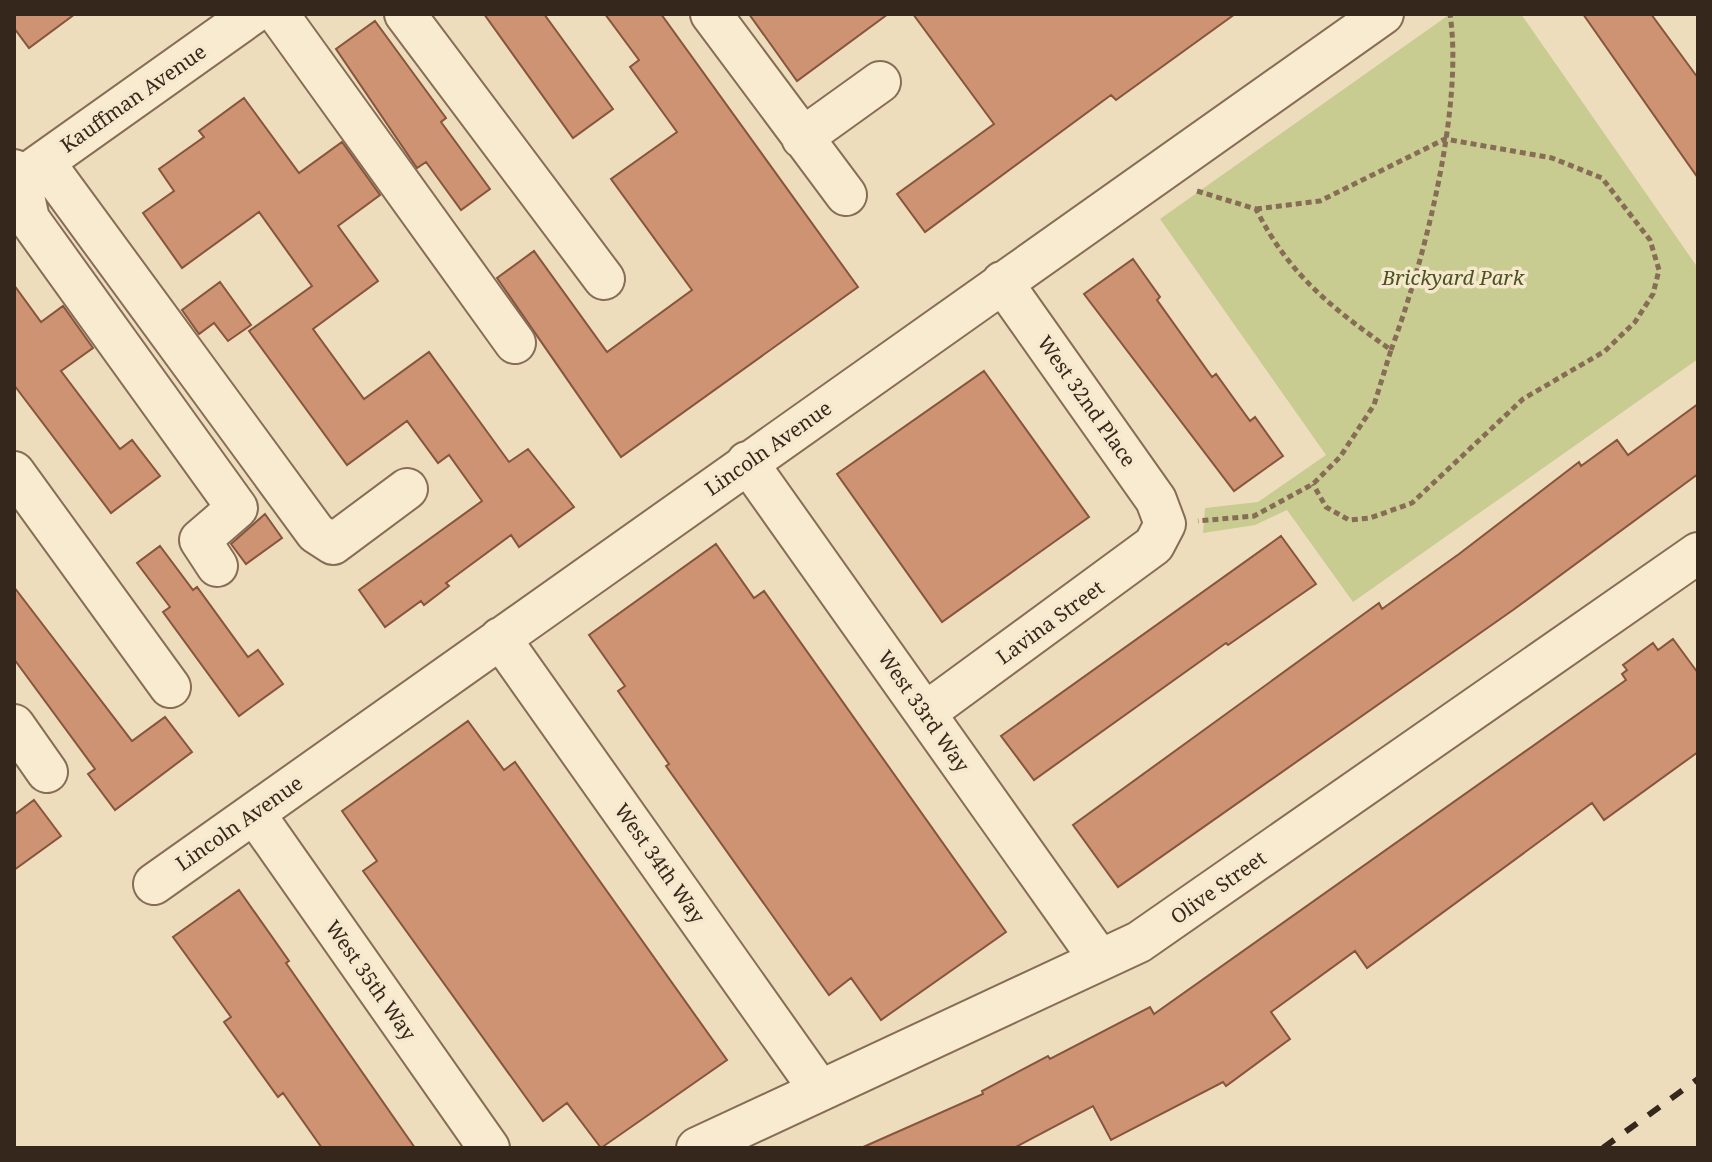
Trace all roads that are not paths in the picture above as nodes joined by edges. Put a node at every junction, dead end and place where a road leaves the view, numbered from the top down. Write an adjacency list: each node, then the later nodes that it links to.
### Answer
1 (252, 14): 8 (street, Kauffman Avenue)
2 (278, 14): 12 (street)
3 (405, 14): 10 (street)
4 (711, 14): 7 (street)
5 (1383, 14): 11 (street, Lincoln Avenue)
6 (880, 82): 7 (street)
7 (802, 138): 9 (street)
8 (23, 173): 15 (street); 18 (street)
9 (846, 195)
10 (604, 279)
11 (1002, 282): 13 (street, Lincoln Avenue); 16 (street, West 32nd Place)
12 (515, 343)
13 (747, 462): 19 (street, Lincoln Avenue); 21 (street, West 33rd Way)
14 (14, 472): 20 (street)
15 (407, 489)
16 (1165, 524): 21 (street, Lavina Street)
17 (1695, 561): 26 (street, Olive Street)
18 (217, 566)
19 (500, 638): 24 (street, Lincoln Avenue); 27 (street, West 34th Way)
20 (170, 687)
21 (925, 713): 26 (street, West 33rd Way)
22 (14, 725): 23 (street)
23 (47, 772)
24 (254, 813): 25 (street, Lincoln Avenue); 28 (street, West 35th Way)
25 (154, 884)
26 (1100, 960): 27 (street, Olive Street)
27 (819, 1089): 29 (street, Olive Street)
28 (489, 1148)
29 (697, 1148)

